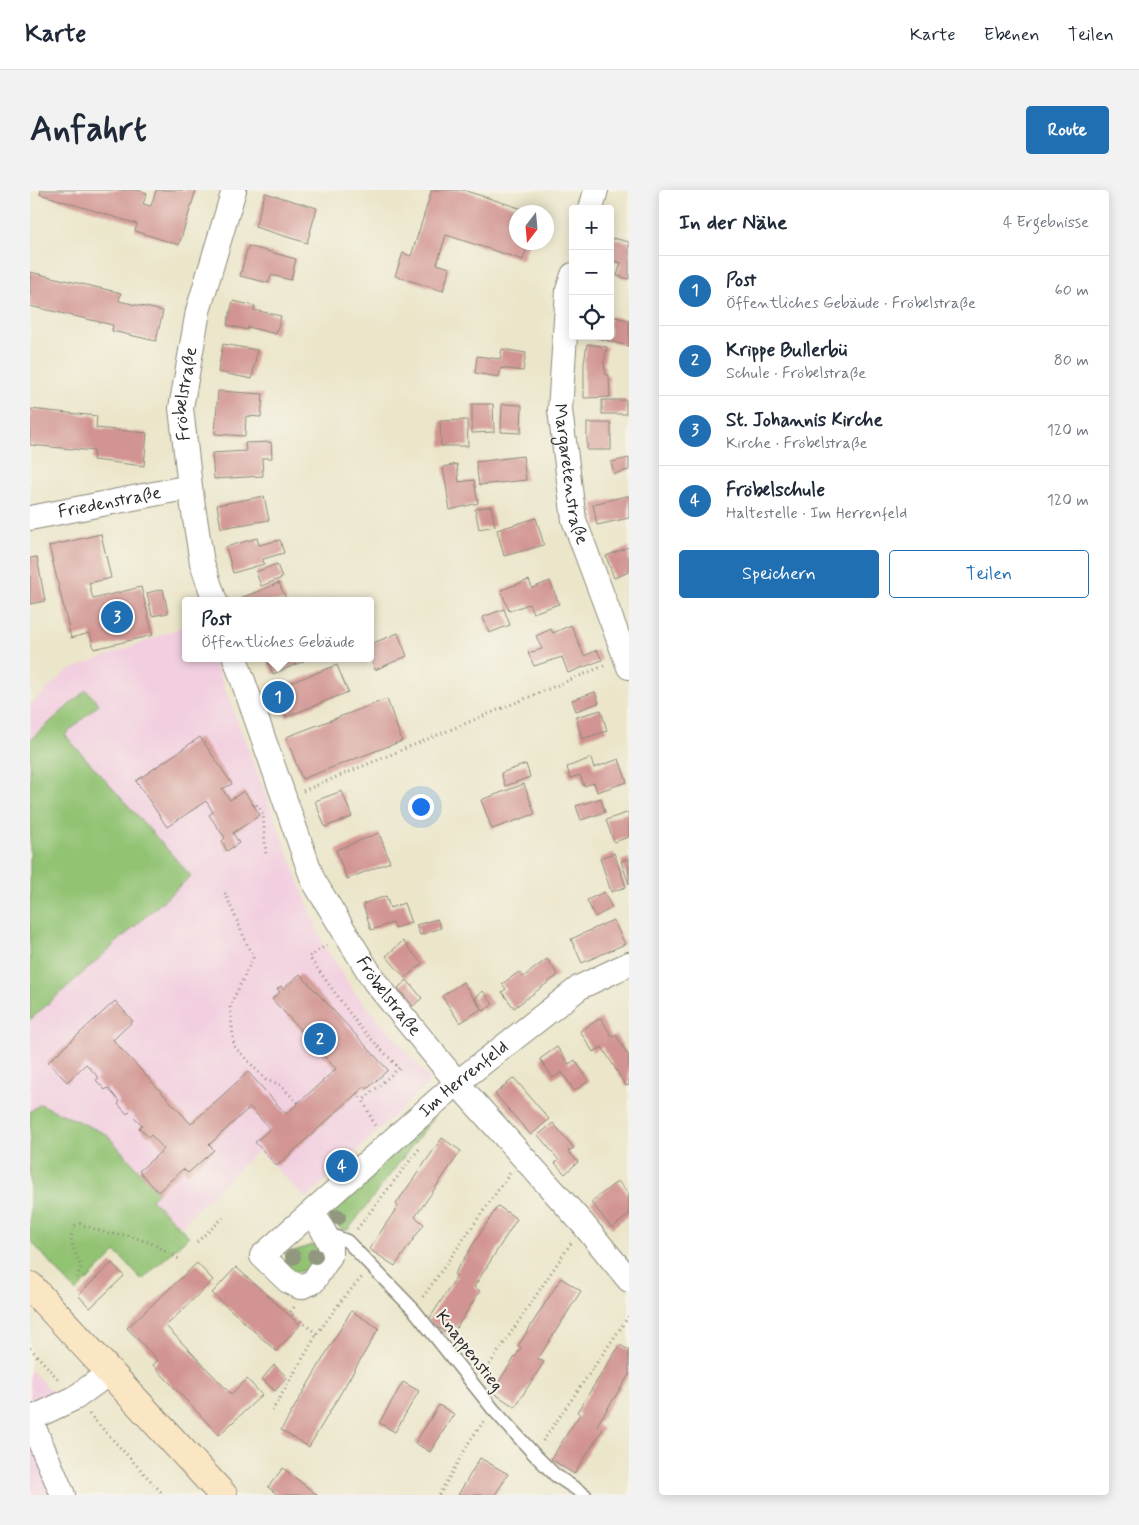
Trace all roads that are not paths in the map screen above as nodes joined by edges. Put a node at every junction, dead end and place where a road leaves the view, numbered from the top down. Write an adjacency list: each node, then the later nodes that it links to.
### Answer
1 (234, 190): 5 (street, Fröbelstraße)
2 (596, 190): 3 (street)
3 (592, 205)
4 (569, 287): 9 (street, Margaretenstraße)
5 (190, 487): 6 (street, Friedenstraße); 7 (street, Fröbelstraße)
6 (30, 518)
7 (214, 597)
8 (236, 662): 11 (street, Fröbelstraße)
9 (627, 662)
10 (629, 964): 11 (street, Im Herrenfeld)
11 (456, 1083): 12 (street, Im Herrenfeld); 14 (street, Fröbelstraße)
12 (313, 1212): 13 (street, Im Herrenfeld); 13 (street, Im Herrenfeld)
13 (324, 1232): 20 (lane, Knappenstieg)
14 (629, 1280)
15 (30, 1286): 16 (main road)
16 (110, 1372): 17 (street); 19 (main road)
17 (30, 1419): 18 (street)
18 (63, 1495)
19 (223, 1495)
20 (585, 1495)

